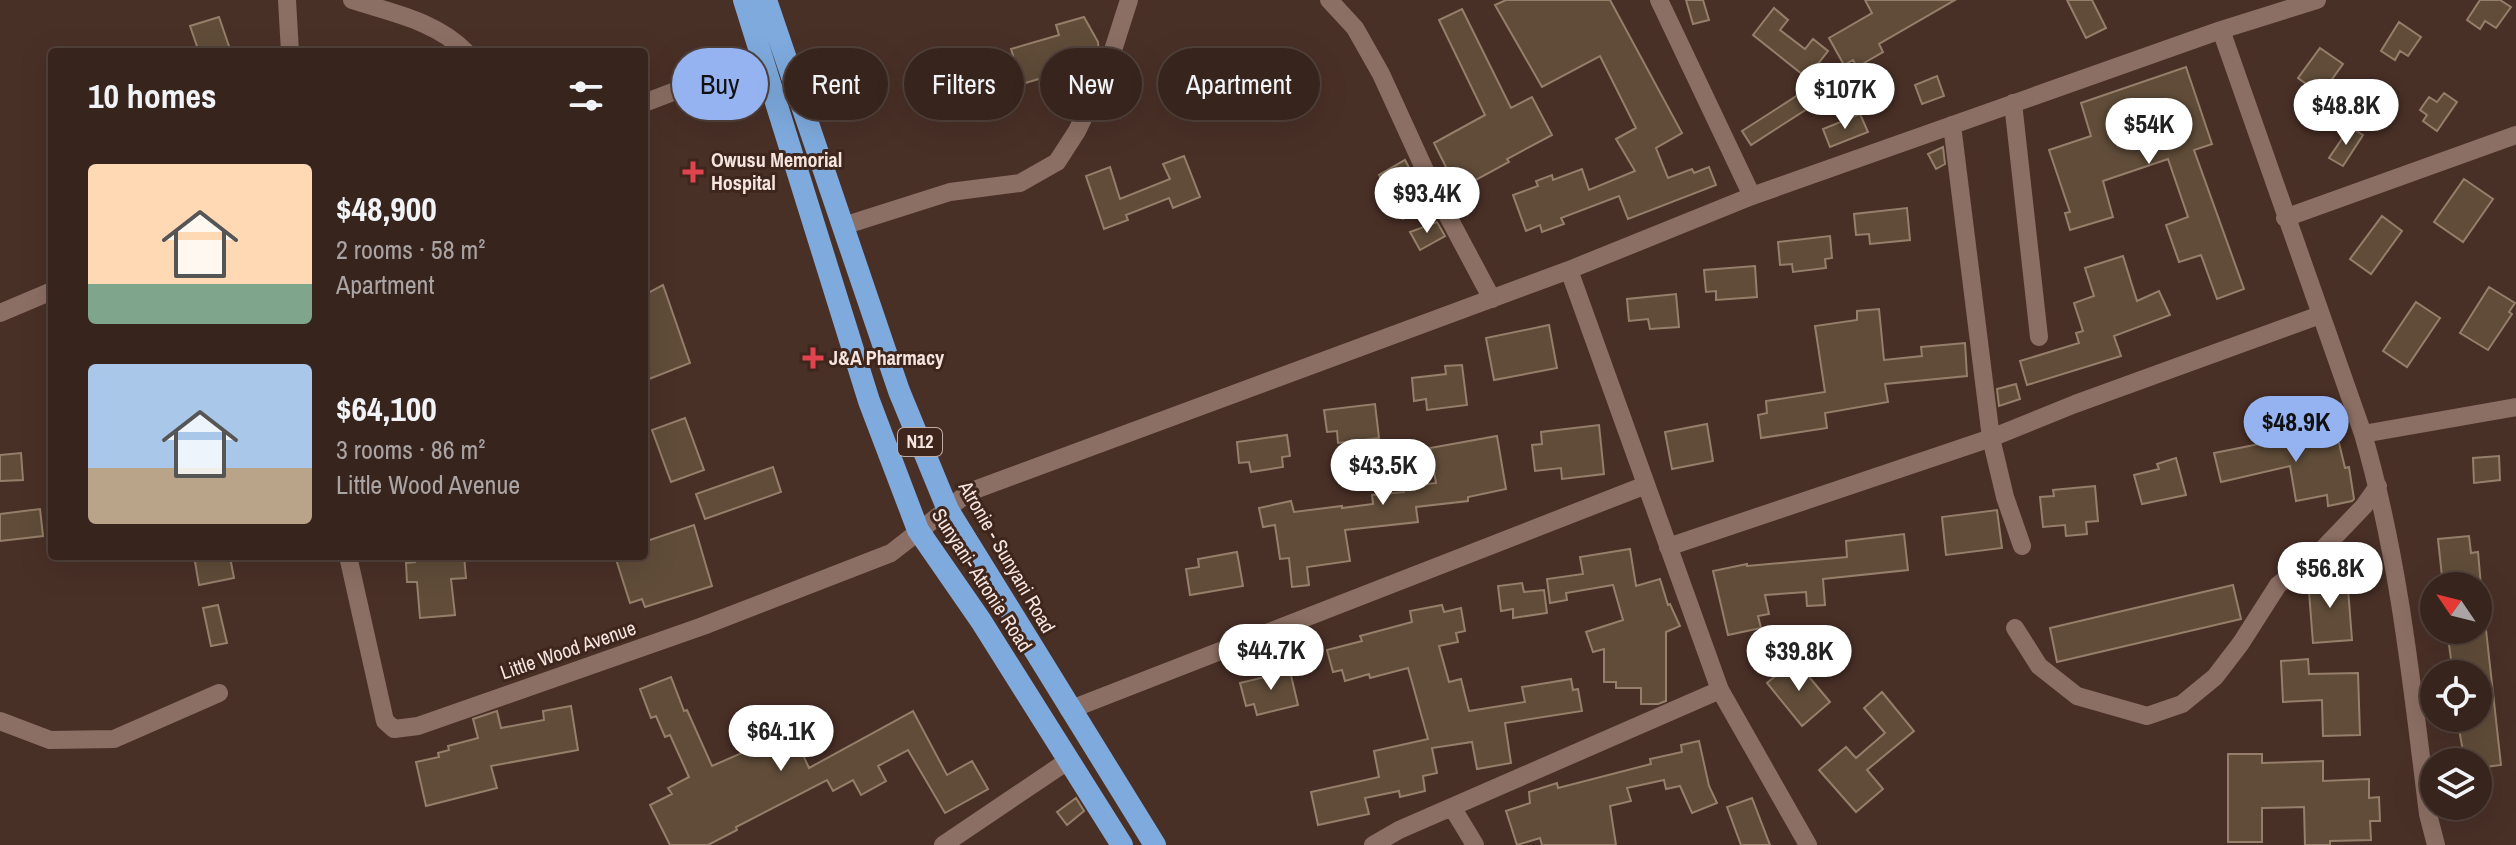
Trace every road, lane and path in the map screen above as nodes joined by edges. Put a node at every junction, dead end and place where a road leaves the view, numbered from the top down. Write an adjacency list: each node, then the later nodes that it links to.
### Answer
1 (287, 0): 10 (street)
2 (352, 0): 11 (street)
3 (744, 0): 12 (highway, Sunyani- Atronie Road / N12)
4 (766, 0): 21 (highway, Atronie - Sunyani Road / N12)
5 (1129, 0): 21 (street)
6 (1329, 0): 24 (street)
7 (1659, 0): 19 (street)
8 (2317, 0): 9 (street)
9 (2221, 30): 16 (street); 20 (street)
10 (290, 48)
11 (462, 48)
12 (759, 48)
13 (768, 77): 34 (highway, Sunyani- Atronie Road / N12)
14 (672, 92): 15 (street)
15 (648, 101)
16 (2013, 103): 17 (street); 27 (street)
17 (1952, 125): 19 (street); 30 (street)
18 (2516, 135): 20 (street)
19 (1752, 196): 22 (street)
20 (2285, 218): 26 (street)
21 (843, 226): 33 (highway, Atronie - Sunyani Road / N12)
22 (1569, 270): 24 (street); 31 (street)
23 (48, 293): 25 (street)
24 (1492, 299): 33 (street)
25 (0, 313)
26 (2320, 315): 29 (street); 30 (street)
27 (2039, 337)
28 (2516, 407): 29 (street)
29 (2363, 434): 32 (street)
30 (1991, 438): 35 (street); 36 (street)
31 (1646, 485): 36 (street); 41 (street)
32 (2378, 486): 38 (street); 51 (street)
33 (948, 510): 34 (street); 41 (highway, Atronie - Sunyani Road / N12)
34 (918, 530): 37 (street, Little Wood Avenue); 43 (highway, Sunyani- Atronie Road / N12)
35 (2022, 546)
36 (1668, 547): 39 (street)
37 (349, 560)
38 (2015, 628)
39 (1720, 690): 44 (street); 50 (street)
40 (219, 693): 42 (street)
41 (1069, 710): 47 (highway, Atronie - Sunyani Road / N12)
42 (0, 721)
43 (1069, 760): 45 (street); 46 (highway, Sunyani- Atronie Road / N12)
44 (1452, 807): 48 (street); 49 (street)
45 (943, 845)
46 (1122, 845)
47 (1155, 845)
48 (1373, 845)
49 (1475, 845)
50 (1808, 845)
51 (2436, 845)

